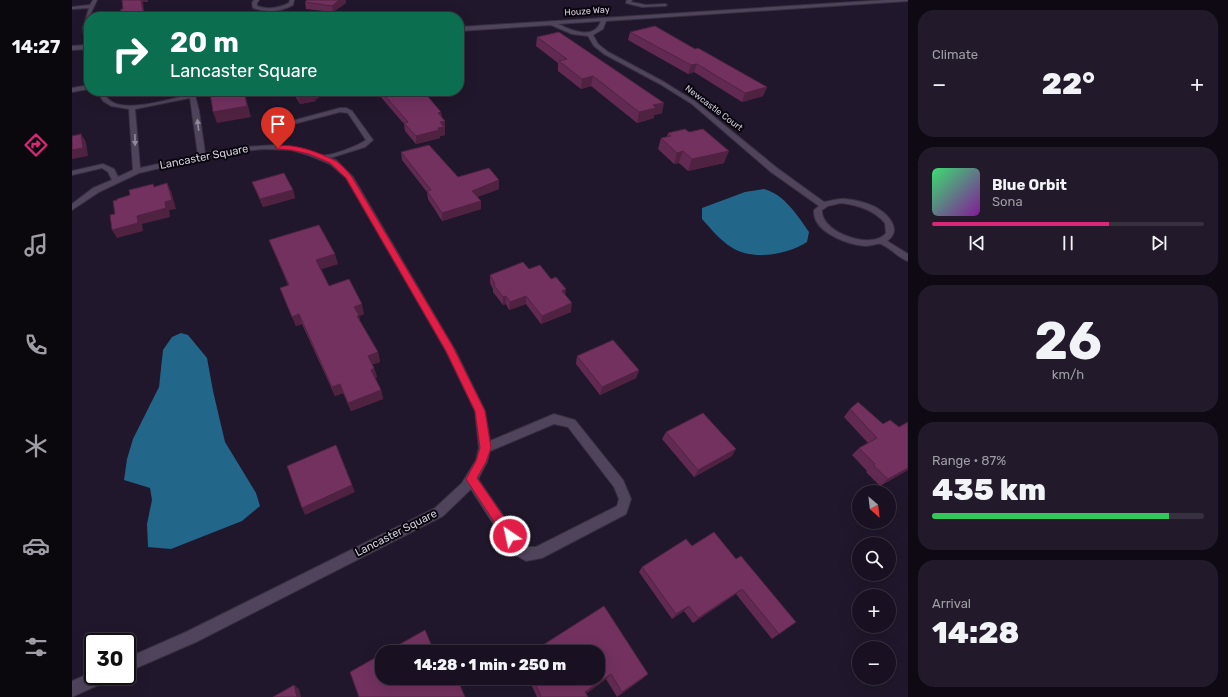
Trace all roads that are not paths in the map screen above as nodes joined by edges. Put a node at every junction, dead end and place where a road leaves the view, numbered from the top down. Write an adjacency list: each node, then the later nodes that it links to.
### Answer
1 (77, 0): 12 (street)
2 (95, 0): 13 (street)
3 (257, 0): 4 (street)
4 (292, 0)
5 (630, 0): 10 (street)
6 (659, 0): 10 (street)
7 (908, 0): 8 (street, Houze Way)
8 (890, 1): 11 (street, Houze Way)
9 (781, 2): 11 (street)
10 (669, 7): 15 (street)
11 (790, 7): 15 (street, Houze Way)
12 (72, 9): 13 (street)
13 (91, 9): 14 (street)
14 (90, 12)
15 (678, 14): 16 (street, Houze Way)
16 (604, 19): 17 (street, Houze Way); 19 (street)
17 (551, 23): 18 (street, Houze Way); 19 (street)
18 (464, 29)
19 (590, 35): 36 (street, Newcastle Court)
20 (84, 47): 21 (street)
21 (72, 48)
22 (72, 84): 23 (street)
23 (84, 86)
24 (84, 87): 25 (street)
25 (72, 90)
26 (103, 96): 29 (street)
27 (179, 96): 29 (street)
28 (192, 96): 31 (street, one-way to 28)
29 (132, 108): 33 (street, one-way to 33)
30 (278, 148): 31 (street, Lancaster Square); 32 (street, Lancaster Square); 32 (street)
31 (202, 156): 33 (street, Lancaster Square)
32 (324, 158): 40 (street, Lancaster Square)
33 (137, 171): 35 (street, Lancaster Square)
34 (72, 173): 35 (street)
35 (116, 180): 37 (street, Lancaster Square)
36 (823, 205): 38 (street); 38 (street)
37 (72, 208)
38 (882, 241): 39 (street)
39 (908, 258)
40 (485, 448): 41 (street, Lancaster Square); 41 (street)
41 (471, 479): 42 (street, Lancaster Square)
42 (136, 661)
43 (84, 684): 44 (street)
44 (72, 689)

